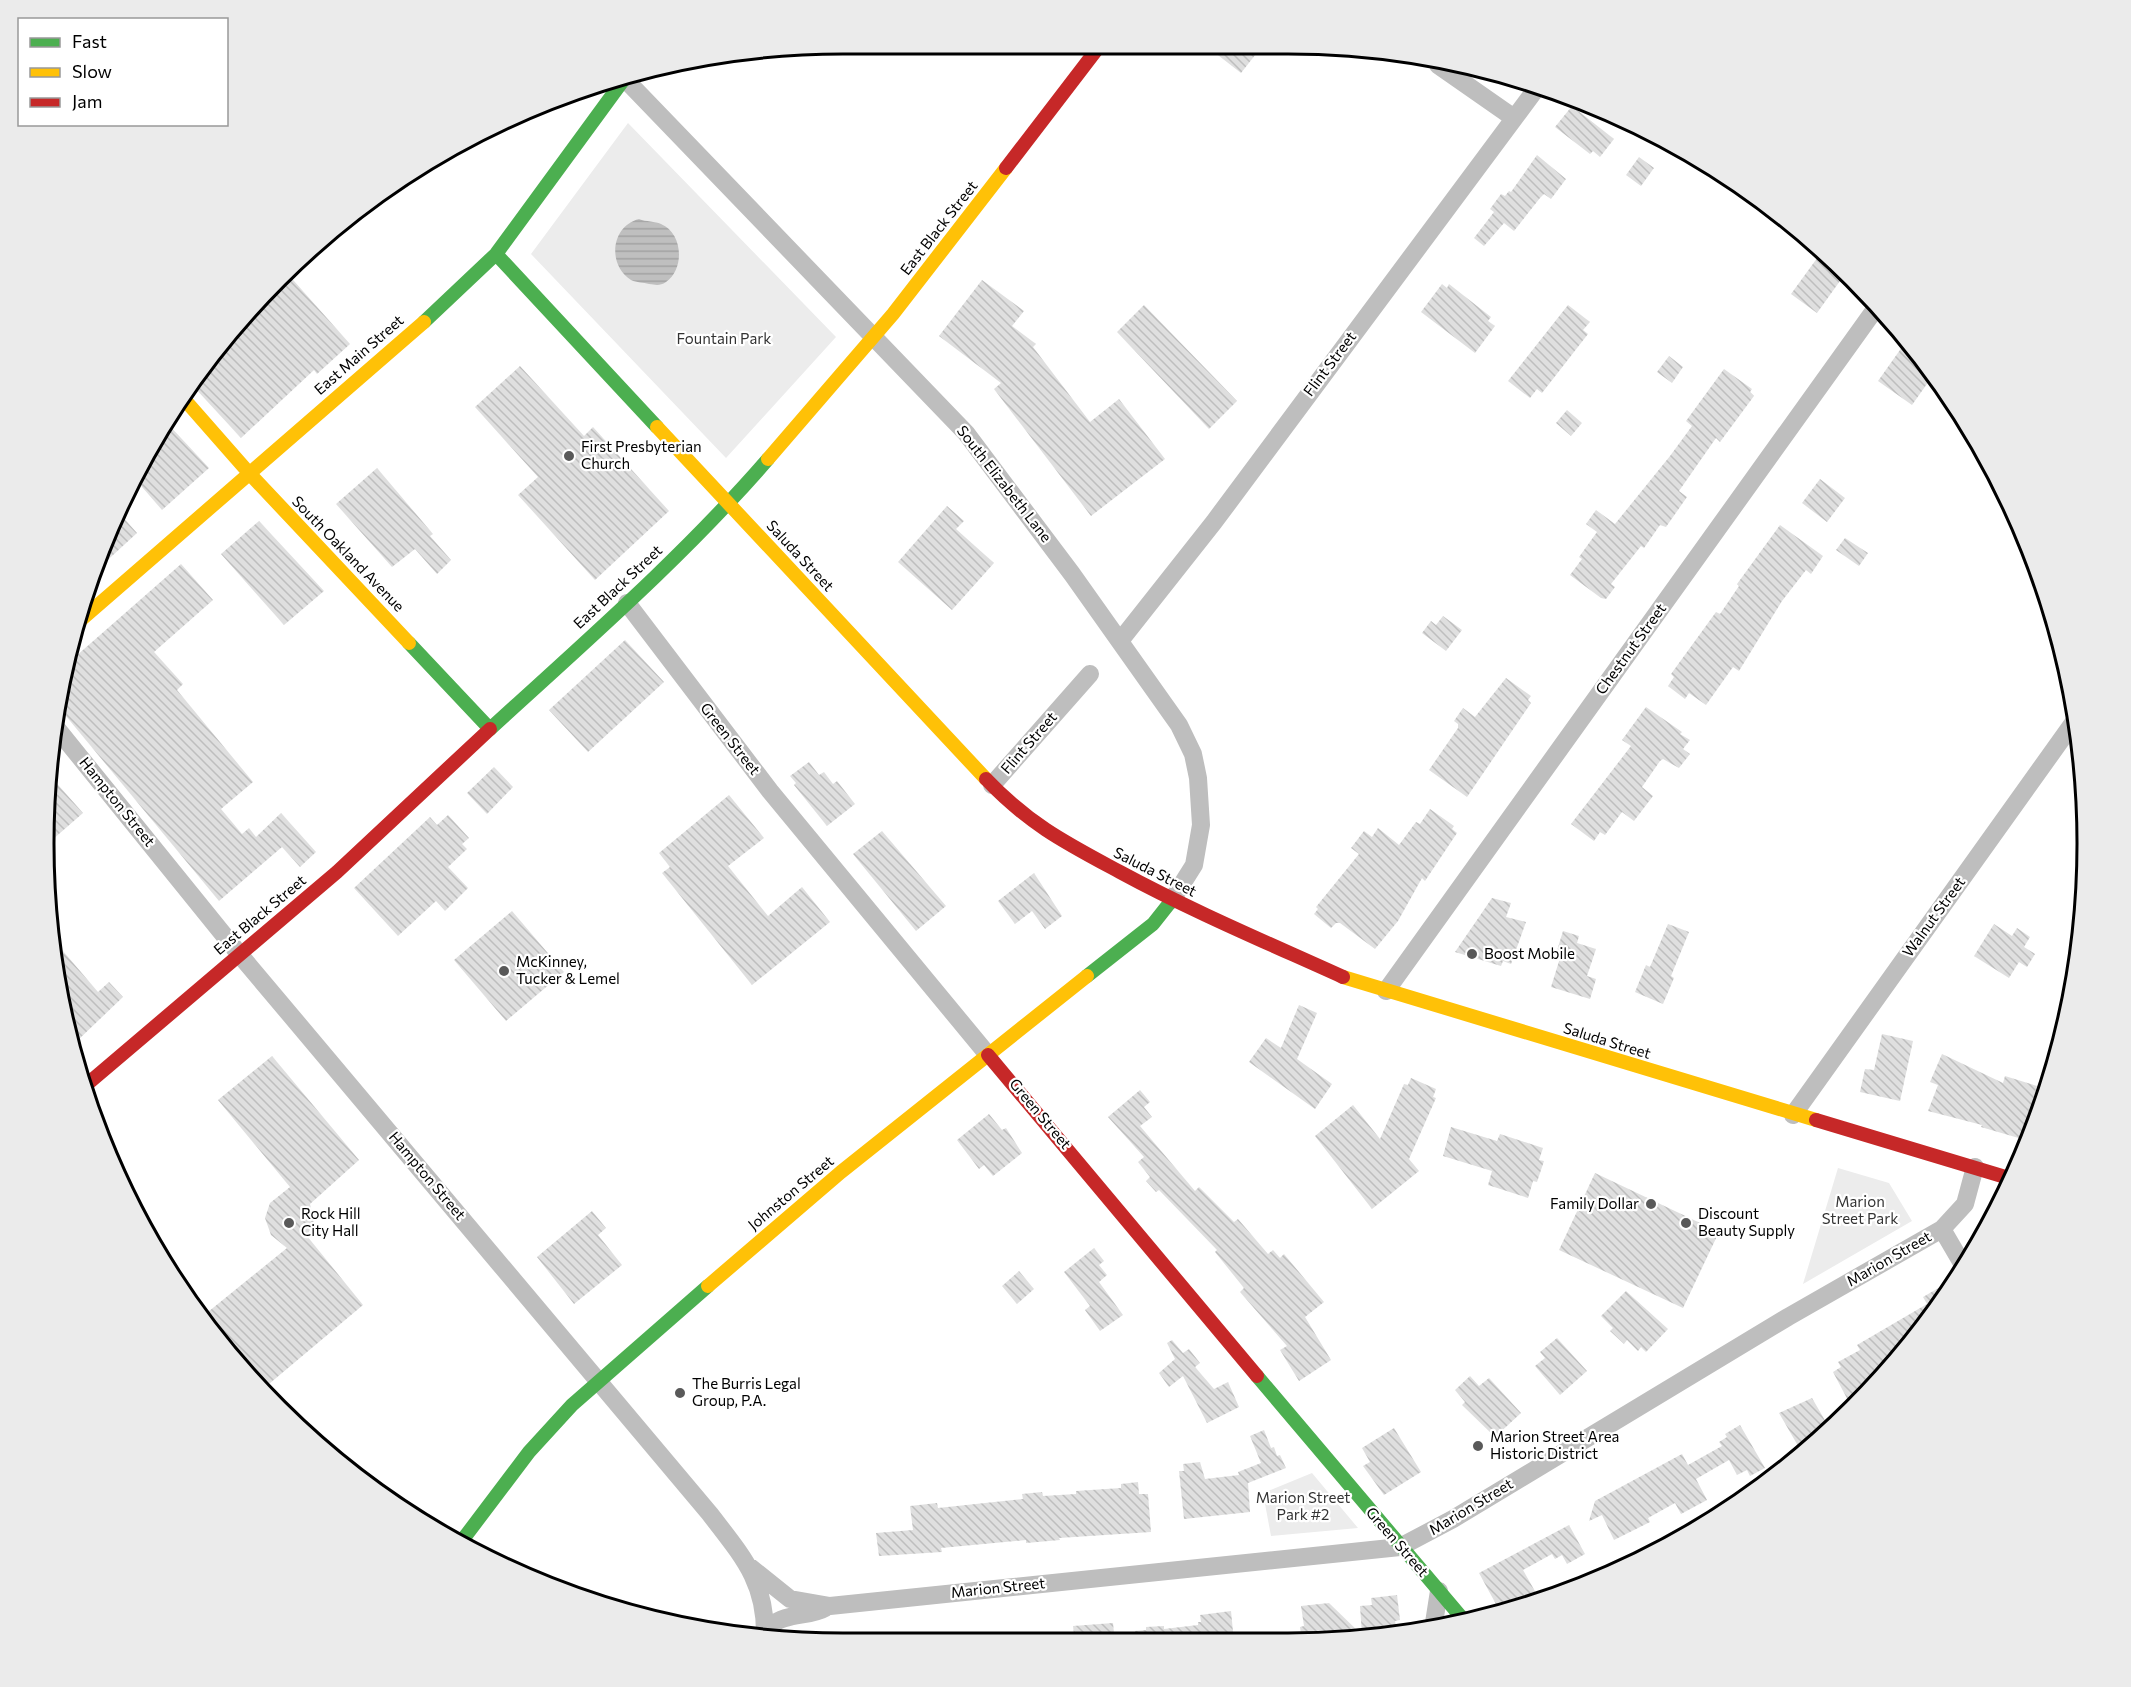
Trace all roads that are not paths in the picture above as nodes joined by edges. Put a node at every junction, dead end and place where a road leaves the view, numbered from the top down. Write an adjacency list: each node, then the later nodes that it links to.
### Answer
1 (1093, 54): 9 (main road, East Black Street)
2 (1445, 70): 6 (street)
3 (631, 83): 9 (street, South Elizabeth Lane)
4 (615, 88): 7 (main road, East Main Street)
5 (1533, 93): 6 (street, Flint Street)
6 (1514, 118): 15 (street, Flint Street)
7 (496, 254): 11 (main road, East Main Street); 12 (main road, Saluda Street)
8 (1872, 313): 23 (street, Chestnut Street)
9 (872, 337): 12 (main road, East Black Street); 15 (street, South Elizabeth Lane)
10 (188, 404): 11 (main road, South Oakland Avenue)
11 (249, 473): 14 (main road, East Main Street); 17 (main road, South Oakland Avenue)
12 (729, 504): 13 (main road, East Black Street); 20 (main road, Saluda Street)
13 (627, 603): 17 (main road, East Black Street); 24 (street, Green Street)
14 (89, 612)
15 (1120, 641): 21 (street, South Elizabeth Lane)
16 (1090, 674): 20 (street, Flint Street)
17 (490, 729): 22 (main road, East Black Street)
18 (2068, 730): 26 (street, Walnut Street)
19 (62, 735): 22 (street, Hampton Street)
20 (992, 785): 21 (main road, Saluda Street)
21 (1172, 900): 23 (main road, Saluda Street); 24 (main road, Johnston Street)
22 (240, 955): 25 (main road, East Black Street); 31 (street, Hampton Street)
23 (1386, 991): 26 (main road, Saluda Street)
24 (988, 1055): 31 (main road, Johnston Street); 33 (main road, Green Street)
25 (91, 1081)
26 (1793, 1115): 27 (main road, Saluda Street)
27 (1975, 1167): 28 (main road, Saluda Street); 29 (street, Marion Street)
28 (2003, 1176)
29 (1942, 1229): 30 (street); 33 (street, Marion Street)
30 (1959, 1258)
31 (597, 1381): 32 (main road, Johnston Street); 34 (street, Hampton Street)
32 (465, 1536)
33 (1400, 1546): 35 (main road, Green Street); 36 (street, Marion Street)
34 (750, 1567): 36 (street, Marion Street); 39 (street, Hampton Street)
35 (1439, 1591): 37 (main road, Green Street); 38 (street)
36 (830, 1606): 40 (street, Marion Street)
37 (1459, 1614)
38 (1435, 1619)
39 (765, 1628)
40 (770, 1629)

